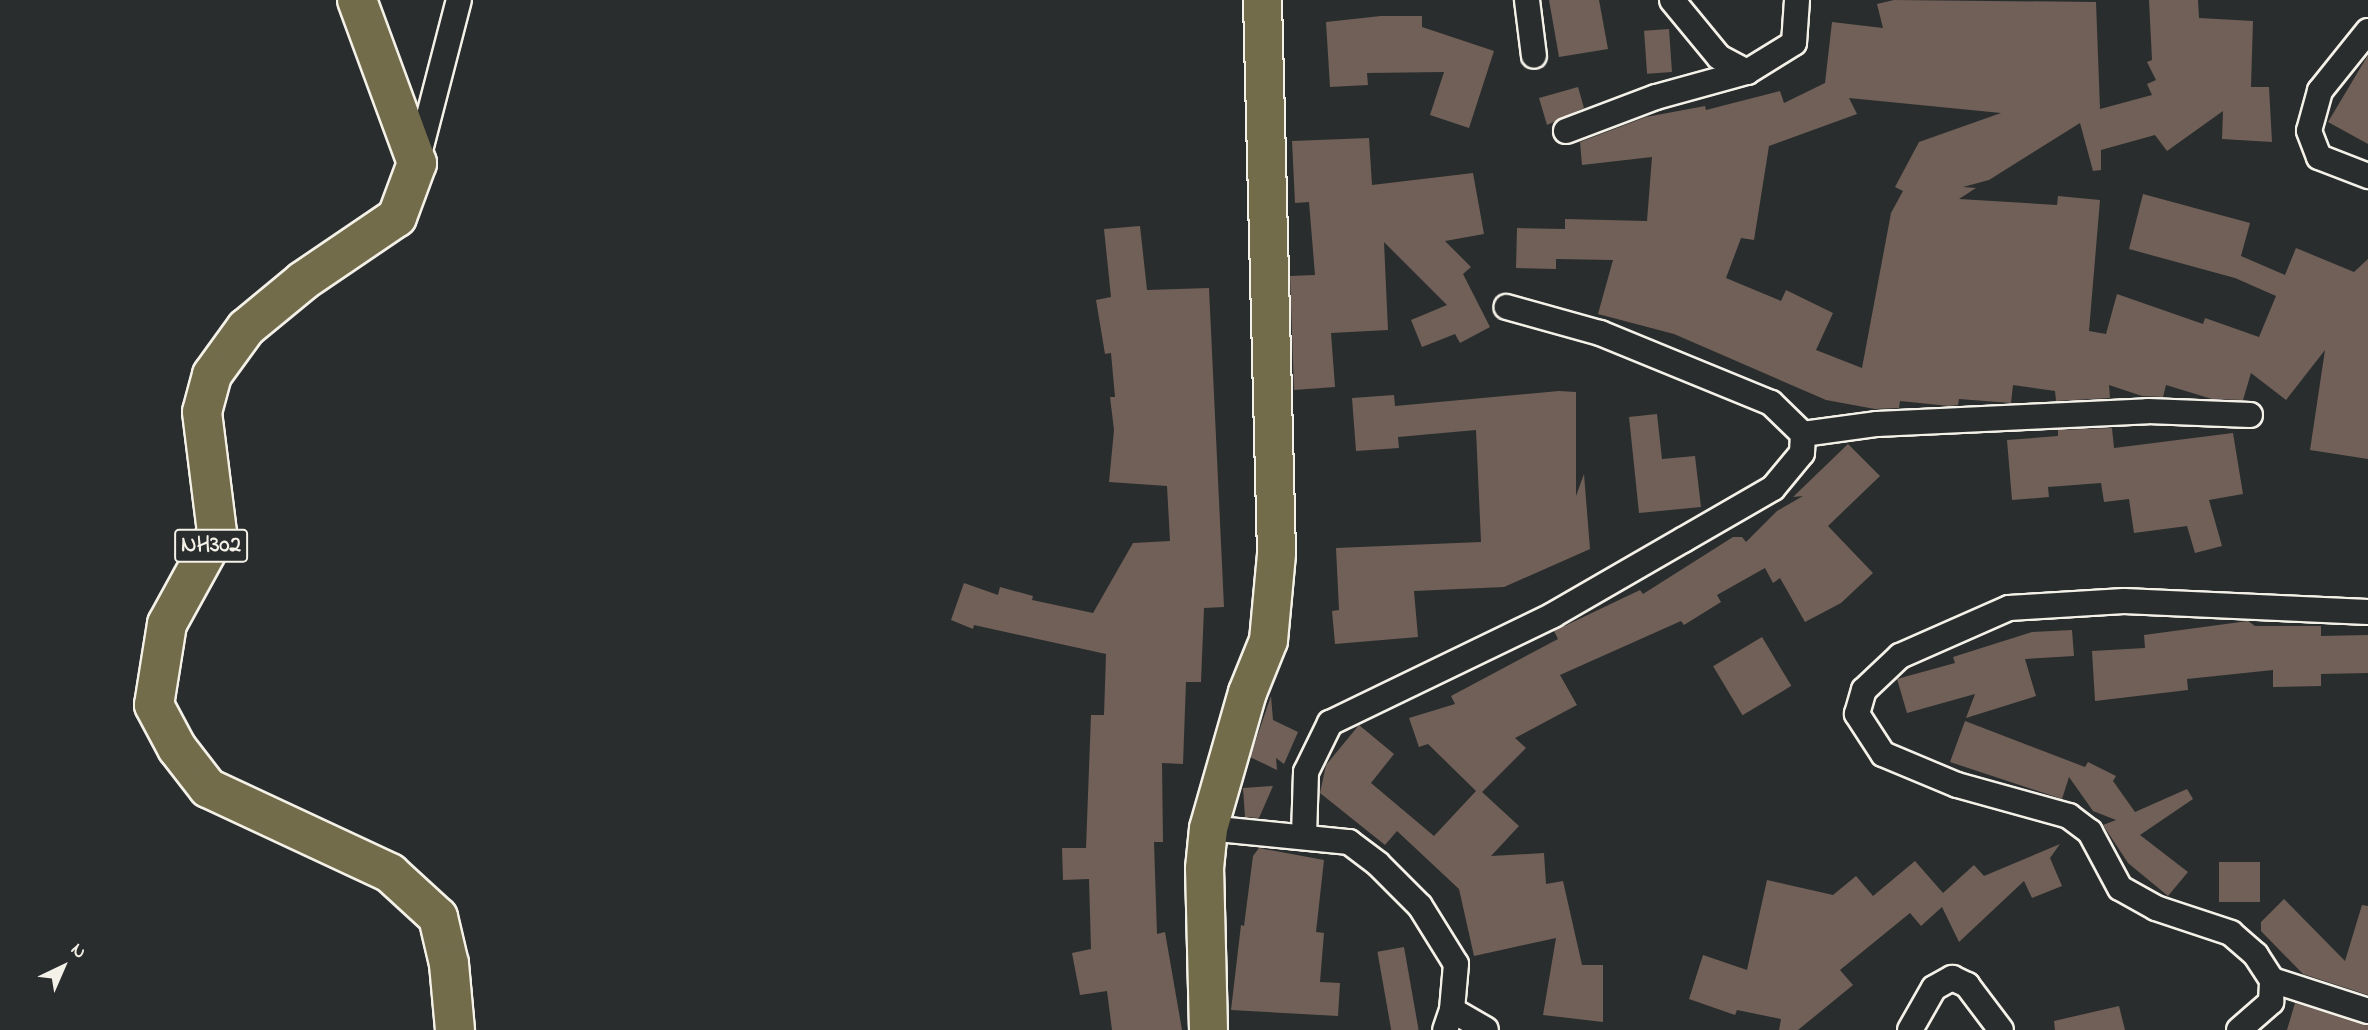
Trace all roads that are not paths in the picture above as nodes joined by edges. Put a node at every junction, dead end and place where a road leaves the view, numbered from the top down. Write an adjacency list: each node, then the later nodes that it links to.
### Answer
1 (357, 0): 11 (highway)
2 (459, 0): 11 (street)
3 (1262, 0): 17 (main road)
4 (1527, 0): 8 (street)
5 (1672, 0): 9 (street)
6 (1797, 0): 9 (street)
7 (2368, 32): 12 (street)
8 (1534, 56)
9 (1747, 72): 10 (street)
10 (1566, 131)
11 (417, 163): 22 (highway, NH302)
12 (2368, 176)
13 (1507, 307): 15 (street)
14 (2250, 415): 15 (street)
15 (1803, 434): 18 (street)
16 (2368, 612): 19 (street)
17 (1208, 828): 18 (street); 23 (main road)
18 (1304, 836): 21 (street)
19 (2272, 980): 20 (street); 27 (street)
20 (2368, 1010)
21 (1448, 1020): 24 (street)
22 (455, 1030)
23 (1208, 1030)
24 (1486, 1030)
25 (1910, 1030): 26 (street)
26 (2001, 1030)
27 (2239, 1030)

